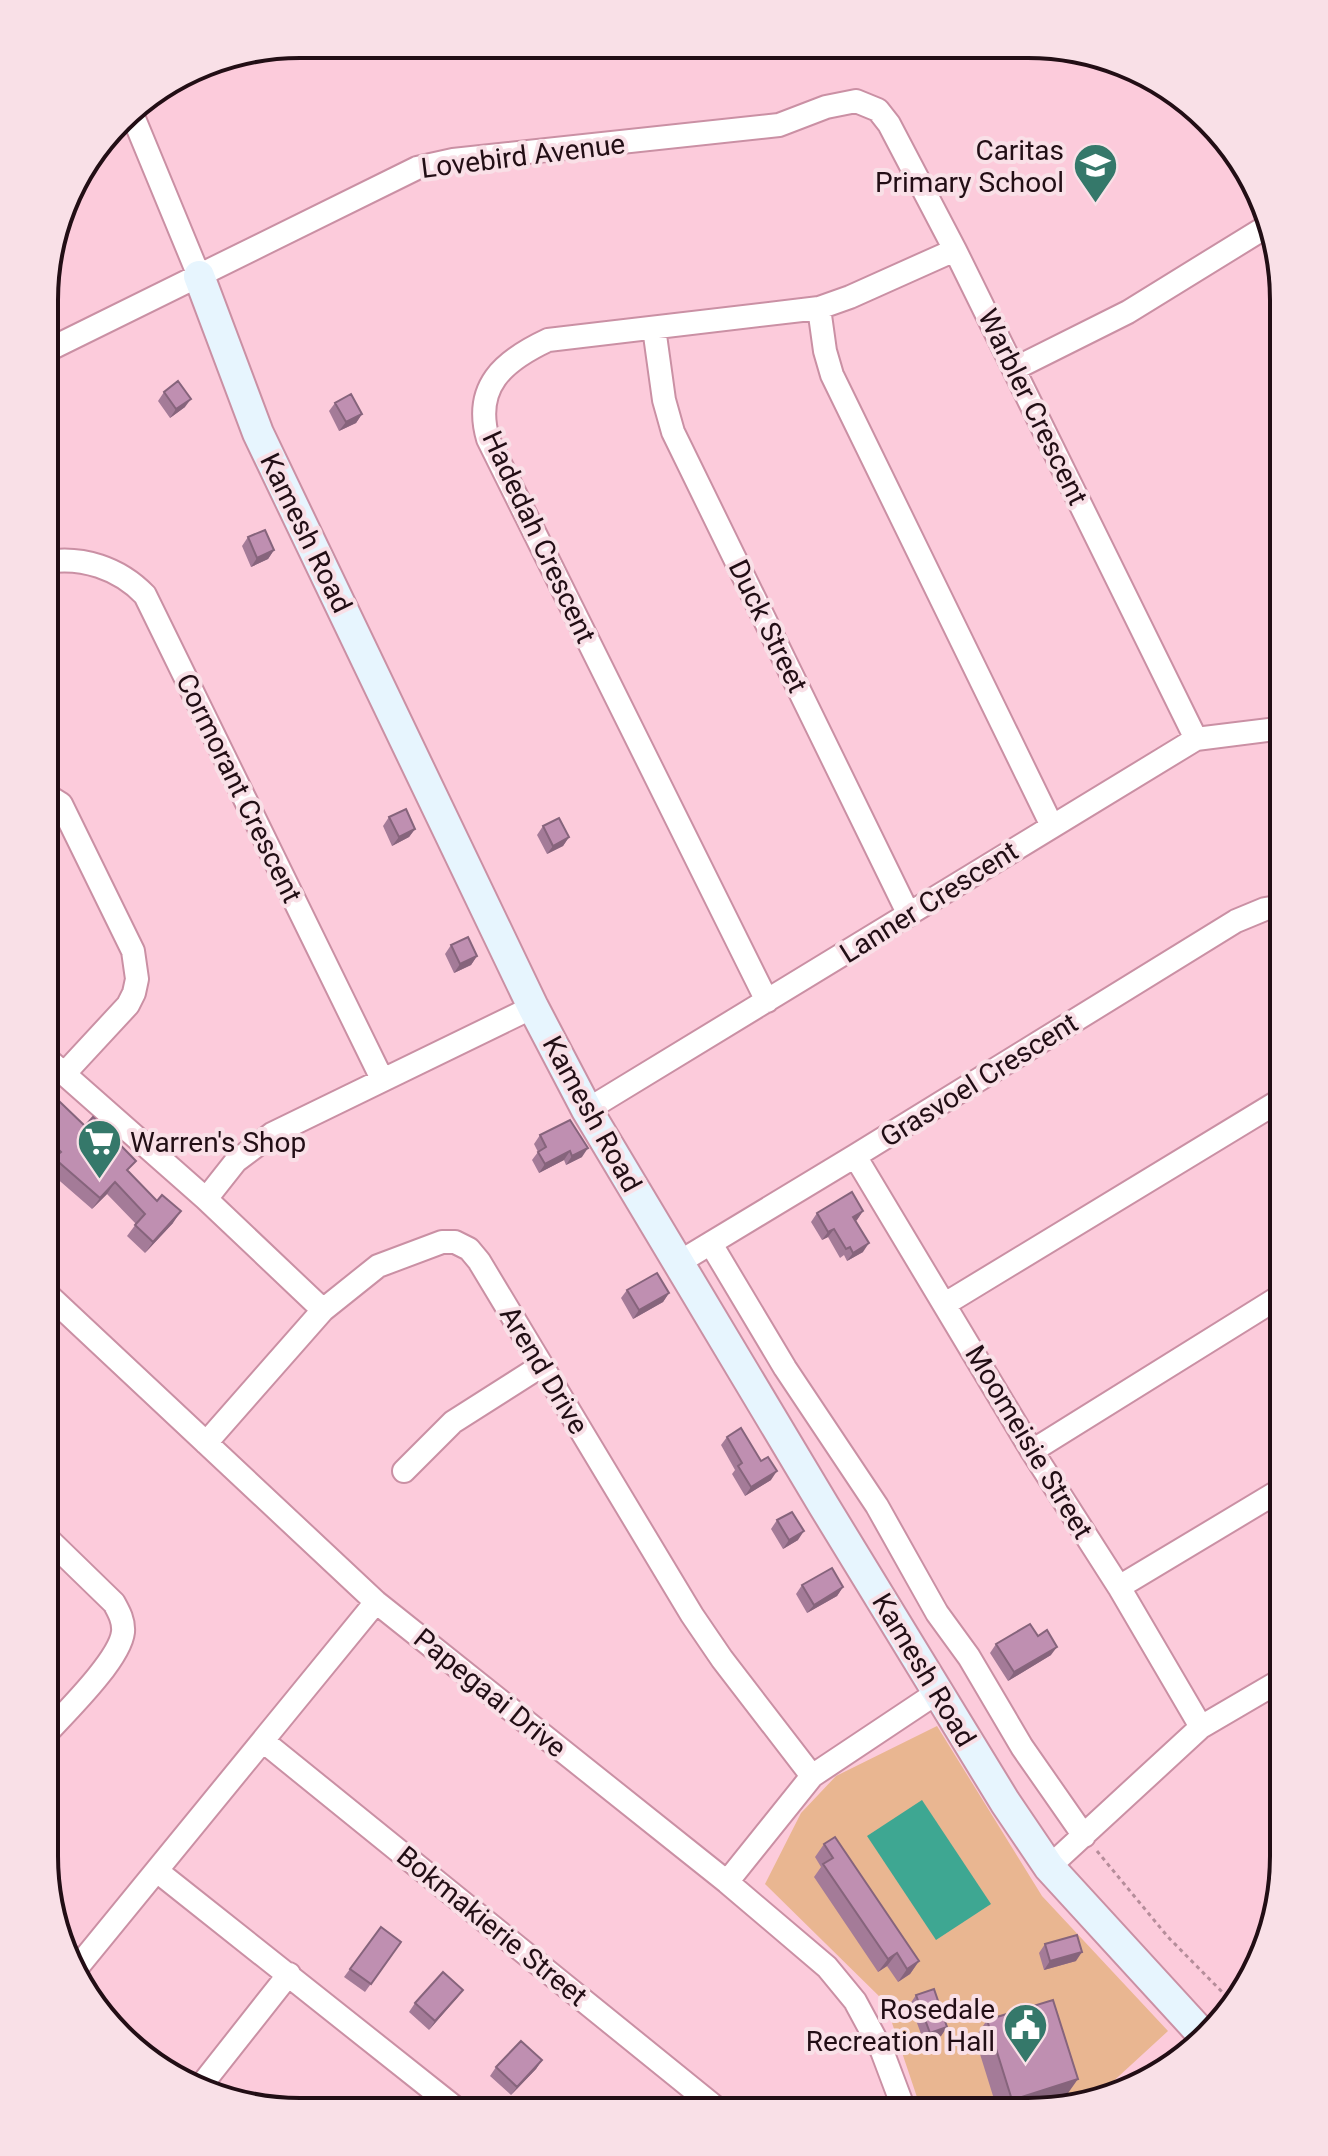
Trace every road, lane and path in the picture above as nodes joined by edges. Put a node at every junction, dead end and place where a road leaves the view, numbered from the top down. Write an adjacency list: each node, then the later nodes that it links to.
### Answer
1 (845, 102): 4 (street, Warbler Crescent); 5 (street, Lovebird Avenue)
2 (136, 123): 5 (street, Kamesh Road)
3 (1259, 231): 9 (street)
4 (955, 250): 6 (street, Hadedah Crescent); 9 (street, Warbler Crescent)
5 (199, 276): 8 (street, Lovebird Avenue); 18 (street, Kamesh Road)
6 (819, 308): 7 (street, Hadedah Crescent); 14 (street)
7 (654, 328): 16 (street, Duck Street); 17 (street, Hadedah Crescent)
8 (58, 345)
9 (1014, 369): 12 (street, Warbler Crescent)
10 (58, 560): 21 (street, Cormorant Crescent)
11 (1270, 730): 12 (street, Lanner Crescent)
12 (1196, 739): 14 (street, Lanner Crescent)
13 (58, 802): 20 (street)
14 (1052, 826): 16 (street, Lanner Crescent)
15 (1270, 908): 24 (street, Grasvoel Crescent)
16 (909, 915): 17 (street, Lanner Crescent)
17 (767, 1001): 23 (street, Lanner Crescent)
18 (533, 1007): 21 (street); 23 (street, Kamesh Road)
19 (58, 1067): 20 (street)
20 (65, 1073): 25 (street)
21 (382, 1079): 25 (street)
22 (1269, 1107): 30 (street)
23 (587, 1110): 27 (street, Kamesh Road)
24 (855, 1156): 26 (street, Grasvoel Crescent); 30 (street, Moomeisie Street)
25 (206, 1199): 31 (street)
26 (711, 1244): 27 (street, Grasvoel Crescent); 46 (street)
27 (678, 1263): 41 (street, Kamesh Road)
28 (1269, 1303): 34 (street)
29 (58, 1304): 33 (street, Papegaai Drive)
30 (945, 1304): 34 (street, Moomeisie Street)
31 (323, 1310): 32 (street, Arend Drive); 33 (street, Arend Drive)
32 (541, 1366): 35 (street); 45 (street, Arend Drive)
33 (206, 1443): 39 (street, Papegaai Drive)
34 (1032, 1451): 38 (street, Moomeisie Street)
35 (404, 1471)
36 (1269, 1497): 38 (street)
37 (58, 1549): 42 (street)
38 (1119, 1587): 43 (street, Moomeisie Street)
39 (376, 1602): 44 (street); 49 (street, Papegaai Drive)
40 (1269, 1687): 43 (street)
41 (938, 1692): 45 (street); 47 (street, Kamesh Road)
42 (58, 1720)
43 (1201, 1727): 46 (street)
44 (263, 1741): 48 (street); 56 (street, Bokmakierie Street)
45 (812, 1776): 49 (street)
46 (1084, 1836): 47 (street); 52 (path)
47 (1049, 1867): 53 (street, Kamesh Road)
48 (157, 1871): 50 (street); 51 (street)
49 (727, 1882): 57 (street, Papegaai Drive)
50 (82, 1961)
51 (289, 1974): 54 (street); 55 (street)
52 (1225, 1995)
53 (1197, 2028)
54 (206, 2079)
55 (443, 2098)
56 (704, 2098)
57 (900, 2098)

